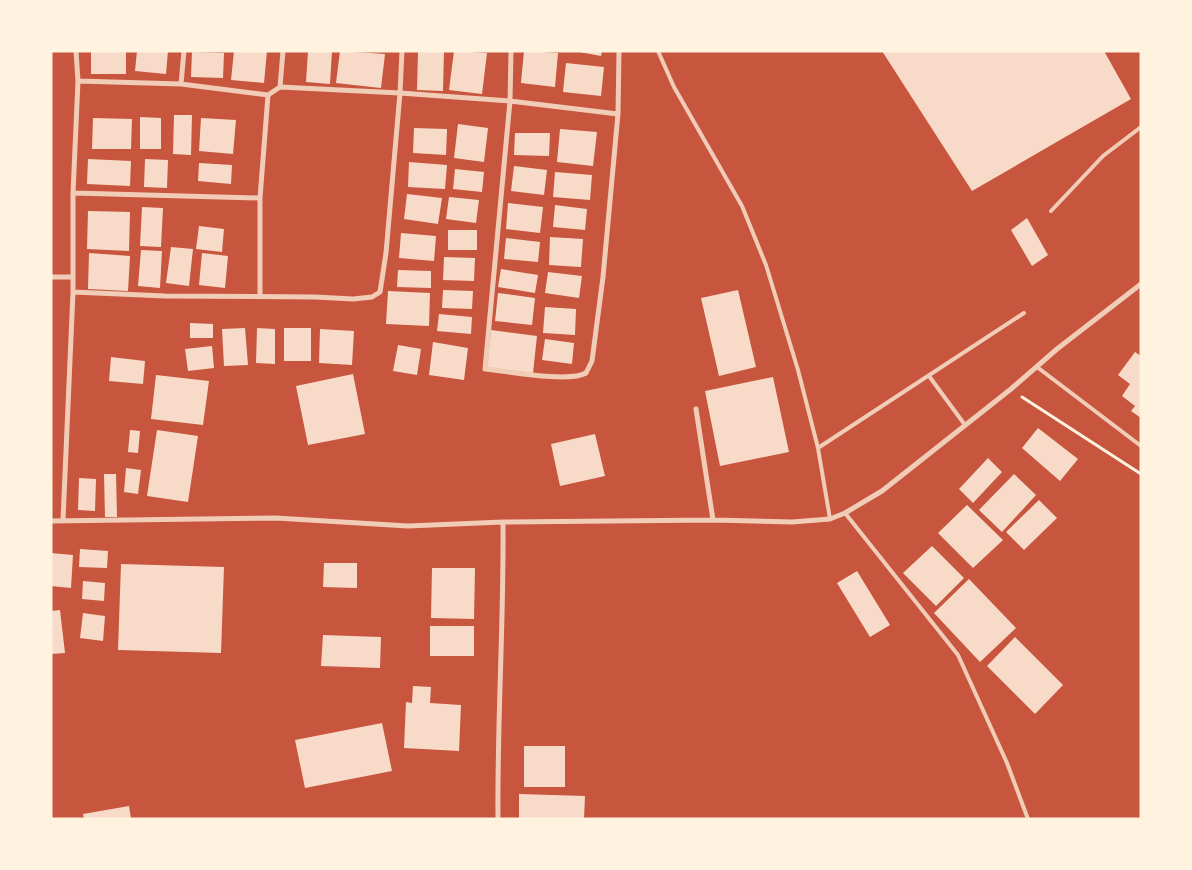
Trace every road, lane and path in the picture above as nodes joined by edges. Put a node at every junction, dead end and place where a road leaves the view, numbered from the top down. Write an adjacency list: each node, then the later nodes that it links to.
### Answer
1 (76, 51): 8 (street)
2 (184, 51): 9 (street)
3 (283, 51): 10 (street)
4 (402, 51): 11 (street)
5 (511, 51): 13 (street)
6 (619, 51): 14 (street)
7 (658, 51): 31 (lane)
8 (78, 82): 9 (street); 16 (street)
9 (181, 84): 12 (street)
10 (280, 87): 11 (street); 12 (street)
11 (400, 93): 13 (street); 23 (street)
12 (268, 95): 17 (street)
13 (510, 101): 14 (street); 14 (street)
14 (618, 114)
15 (1141, 127): 18 (lane)
16 (72, 193): 17 (street); 20 (street)
17 (260, 198): 23 (street)
18 (1051, 211)
19 (51, 277): 20 (street)
20 (73, 278): 22 (street)
21 (1141, 284): 25 (street)
22 (73, 292): 23 (street); 35 (street)
23 (260, 296)
24 (1024, 313): 26 (lane)
25 (1036, 367): 27 (street); 30 (lane)
26 (929, 376): 29 (lane); 31 (lane)
27 (1011, 389): 29 (street); 32 (path)
28 (696, 409): 36 (street)
29 (965, 425): 33 (street)
30 (1141, 446)
31 (818, 448): 34 (lane)
32 (1141, 474)
33 (846, 513): 34 (street); 40 (lane)
34 (830, 519): 36 (street)
35 (63, 520): 37 (street); 38 (street)
36 (713, 520): 38 (street)
37 (51, 521)
38 (504, 522): 39 (street)
39 (498, 819)
40 (1028, 819)

